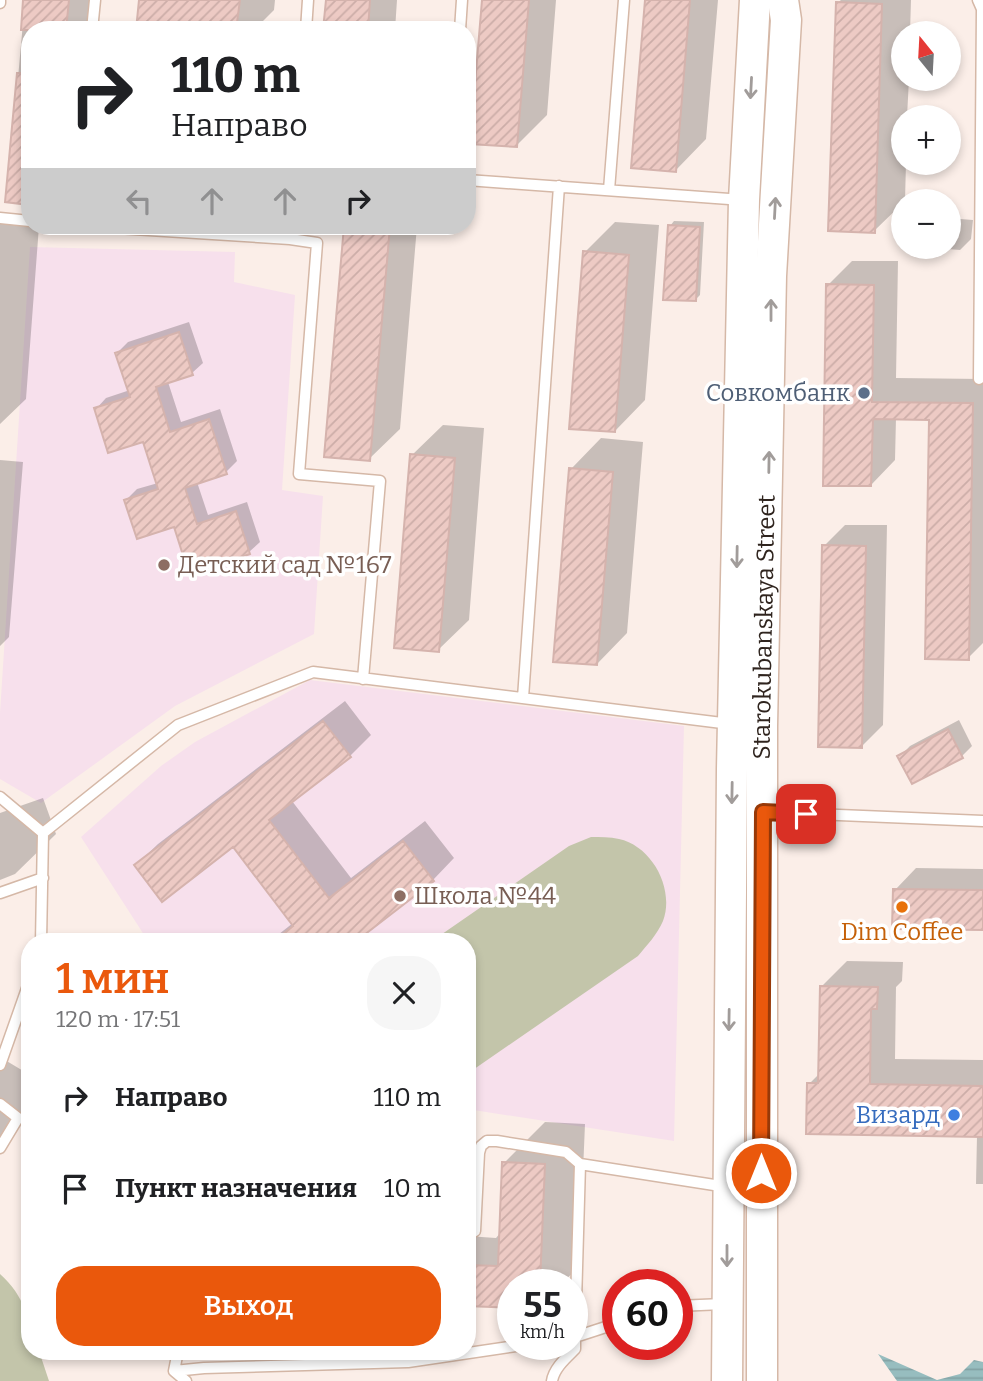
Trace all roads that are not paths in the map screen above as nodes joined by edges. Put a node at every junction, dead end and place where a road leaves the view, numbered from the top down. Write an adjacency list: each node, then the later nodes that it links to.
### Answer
1 (95, 0): 8 (lane)
2 (308, 0): 9 (lane)
3 (462, 0): 10 (lane)
4 (625, 0): 13 (lane)
5 (755, 0): 14 (main road, Starokubanskaya Street, one-way to 14)
6 (783, 0): 23 (main road, Starokubanskaya Street, one-way to 6)
7 (978, 0): 20 (lane)
8 (93, 21)
9 (307, 21)
10 (461, 21)
11 (476, 181): 12 (lane)
12 (559, 186): 13 (lane); 22 (lane)
13 (609, 190): 14 (lane)
14 (744, 200): 23 (main road, Starokubanskaya Street, one-way to 23)
15 (0, 218): 16 (lane)
16 (21, 220)
17 (227, 235): 19 (lane)
18 (290, 235): 19 (lane)
19 (290, 239): 21 (lane)
20 (979, 379)
21 (363, 679): 22 (lane); 27 (lane)
22 (523, 698): 23 (lane)
23 (748, 725): 25 (main road, Starokubanskaya Street); 36 (main road, Starokubanskaya Street, one-way to 36)
24 (0, 797): 27 (lane)
25 (763, 812): 26 (lane); 50 (main road, Starokubanskaya Street)
26 (983, 821)
27 (43, 833): 28 (lane)
28 (43, 878): 29 (lane); 30 (lane)
29 (0, 893)
30 (41, 933)
31 (21, 1006): 32 (lane)
32 (0, 1065)
33 (0, 1104): 34 (lane)
34 (0, 1148)
35 (580, 1164): 36 (lane); 37 (lane); 38 (lane)
36 (728, 1188): 39 (main road, Starokubanskaya Street, one-way to 39)
37 (476, 1212)
38 (576, 1269)
39 (727, 1304): 40 (lane); 49 (main road, Starokubanskaya Street)
40 (693, 1305)
41 (497, 1349): 42 (lane)
42 (476, 1352)
43 (176, 1360): 46 (lane)
44 (421, 1360): 46 (lane)
45 (565, 1360): 48 (lane)
46 (174, 1371): 47 (lane)
47 (186, 1381)
48 (552, 1381)
49 (727, 1381)
50 (762, 1381)

